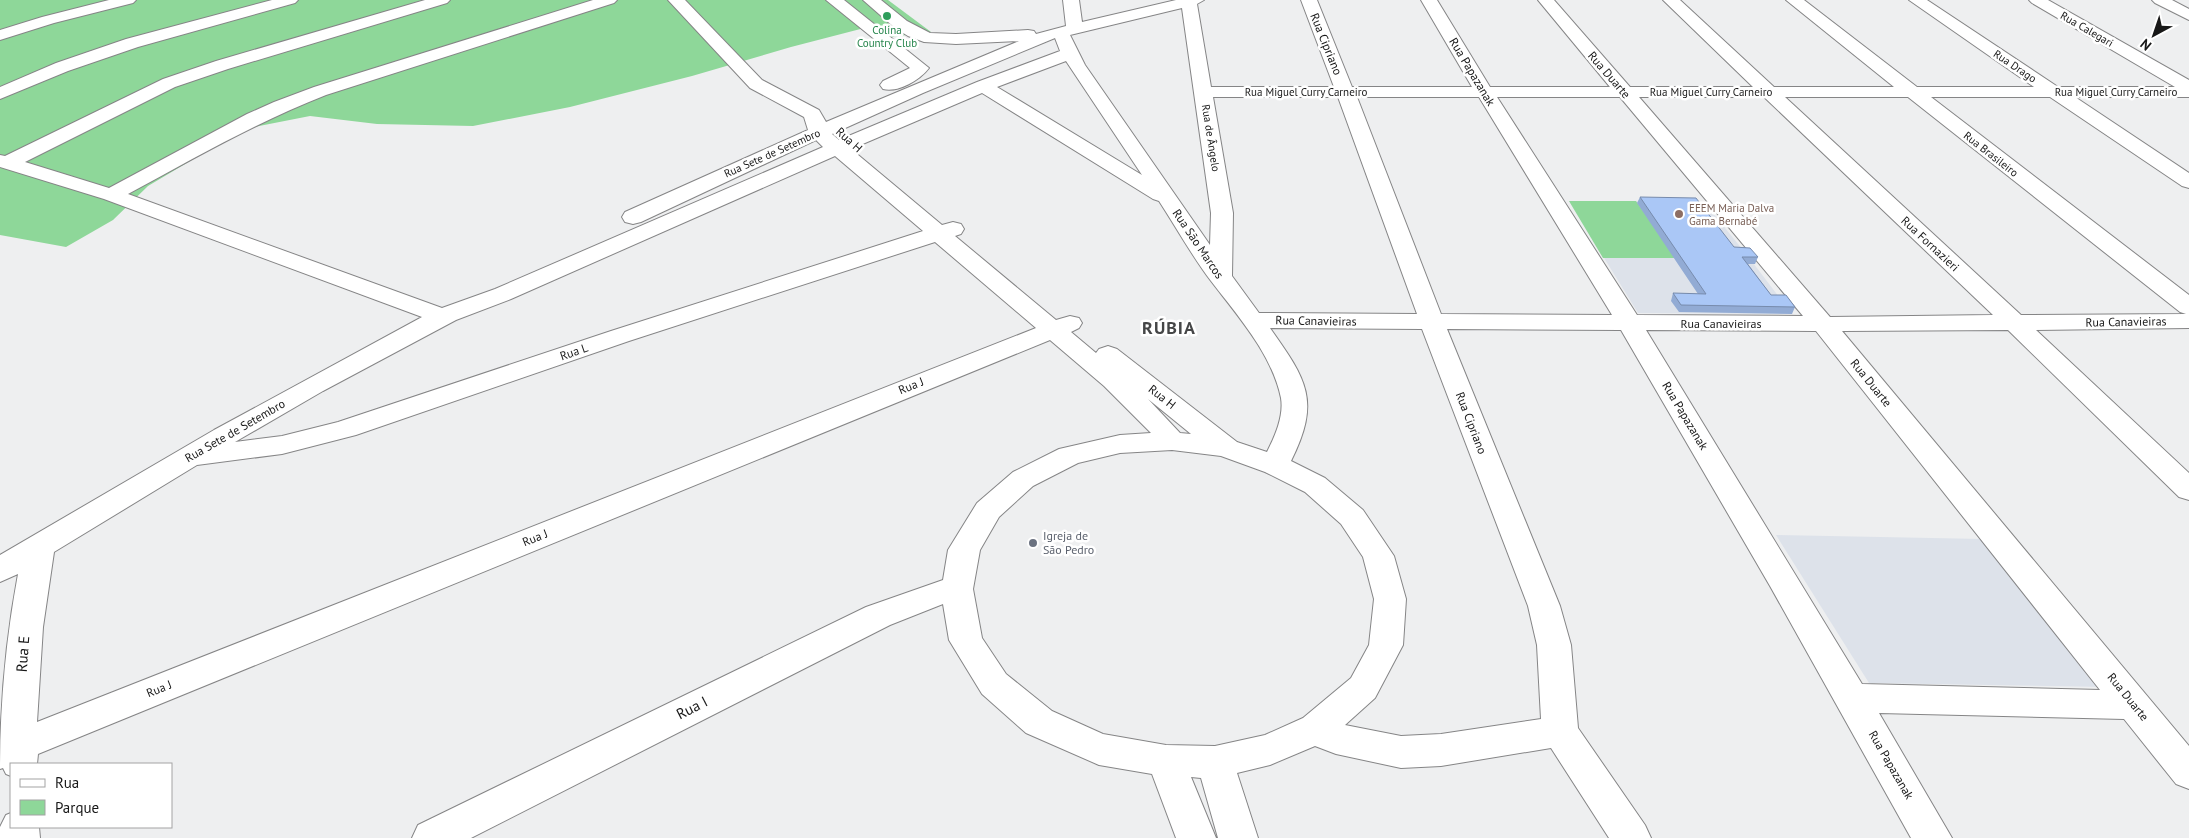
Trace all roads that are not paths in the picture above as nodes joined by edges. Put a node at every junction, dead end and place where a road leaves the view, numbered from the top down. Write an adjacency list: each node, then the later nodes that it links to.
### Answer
1 (128, 0): 21 (street)
2 (290, 0): 37 (street)
3 (442, 0): 41 (street)
4 (609, 0): 43 (street)
5 (676, 0): 39 (street, Rua H)
6 (834, 0): 38 (street)
7 (856, 0): 23 (street)
8 (871, 0): 22 (street)
9 (1071, 0): 20 (street, Rua São Marcos)
10 (1192, 0): 20 (street, Rua Sete de Setembro); 30 (street, Rua de Ângelo)
11 (1309, 0): 29 (street, Rua Cipriano)
12 (1429, 0): 34 (street, Rua Papazanak)
13 (1546, 0): 31 (street, Rua Duarte)
14 (1671, 0): 32 (street, Rua Fornazieri)
15 (1794, 0): 35 (street, Rua Brasileiro)
16 (1917, 0): 36 (street, Rua Drago)
17 (2037, 0): 28 (street, Rua Calegari)
18 (2160, 0): 19 (street)
19 (2189, 14)
20 (1064, 32): 22 (street); 24 (street, Rua Sete de Setembro); 25 (street, Rua São Marcos)
21 (0, 35)
22 (986, 43): 23 (street); 24 (street); 26 (street)
23 (918, 46): 26 (street)
24 (1012, 49): 26 (street, Rua Sete de Setembro)
25 (1069, 54): 27 (street, Rua Sete de Setembro); 44 (street, Rua São Marcos)
26 (960, 68): 39 (street, Rua Sete de Setembro)
27 (983, 86): 40 (street, Rua Sete de Setembro); 44 (street)
28 (2189, 87)
29 (1345, 91): 30 (street, Rua Miguel Curry Carneiro); 34 (street, Rua Miguel Curry Carneiro); 52 (street, Rua Cipriano)
30 (1203, 92): 46 (street, Rua de Ângelo)
31 (1623, 92): 32 (street, Rua Miguel Curry Carneiro); 34 (street, Rua Miguel Curry Carneiro); 55 (street, Rua Duarte)
32 (1767, 92): 35 (street, Rua Miguel Curry Carneiro); 53 (street, Rua Fornazieri)
33 (2189, 92): 36 (street, Rua Miguel Curry Carneiro)
34 (1484, 93): 54 (street, Rua Papazanak)
35 (1912, 93): 36 (street, Rua Miguel Curry Carneiro); 48 (street, Rua Brasileiro)
36 (2054, 93): 42 (street, Rua Drago)
37 (0, 94)
38 (849, 100)
39 (822, 120): 40 (street, Rua H); 47 (street, Rua Sete de Setembro)
40 (844, 146): 45 (street, Rua H); 47 (street, Rua Sete de Setembro)
41 (4, 162): 43 (street)
42 (2189, 182)
43 (111, 195): 49 (street)
44 (1167, 199): 46 (street, Rua São Marcos)
45 (945, 232): 56 (street, Rua H); 59 (street, Rua L)
46 (1220, 277): 50 (street, Rua São Marcos)
47 (476, 301): 49 (street, Rua Sete de Setembro)
48 (2189, 307)
49 (444, 317): 59 (street, Rua Sete de Setembro)
50 (1253, 320): 52 (street, Rua Canavieiras); 60 (street, Rua São Marcos)
51 (2189, 321): 53 (street, Rua Canavieiras)
52 (1432, 322): 54 (street, Rua Canavieiras); 68 (street, Rua Cipriano)
53 (2015, 323): 55 (street, Rua Canavieiras); 61 (street, Rua Fornazieri)
54 (1630, 324): 55 (street, Rua Canavieiras); 65 (street, Rua Papazanak)
55 (1824, 324): 66 (street, Rua Duarte)
56 (1061, 326): 57 (street, Rua H); 58 (street, Rua H); 69 (street, Rua J)
57 (1172, 441): 58 (street); 64 (street)
58 (1229, 449): 60 (street)
59 (190, 457): 62 (street, Rua Sete de Setembro)
60 (1275, 466): 67 (street)
61 (2189, 490)
62 (40, 546): 63 (street, Rua Sete de Setembro); 69 (street, Rua E)
63 (0, 570)
64 (957, 590): 70 (street); 73 (street, Rua I)
65 (1853, 698): 66 (street); 78 (street, Rua Papazanak)
66 (2135, 705): 72 (street, Rua Duarte)
67 (1316, 729): 68 (street); 71 (street)
68 (1560, 731): 77 (street, Rua Cipriano)
69 (13, 754)
70 (1166, 761): 71 (street); 75 (street)
71 (1215, 762): 76 (street)
72 (2189, 773)
73 (473, 829): 74 (street, Rua I)
74 (432, 838)
75 (1196, 838)
76 (1238, 838)
77 (1631, 838)
78 (1932, 838)

